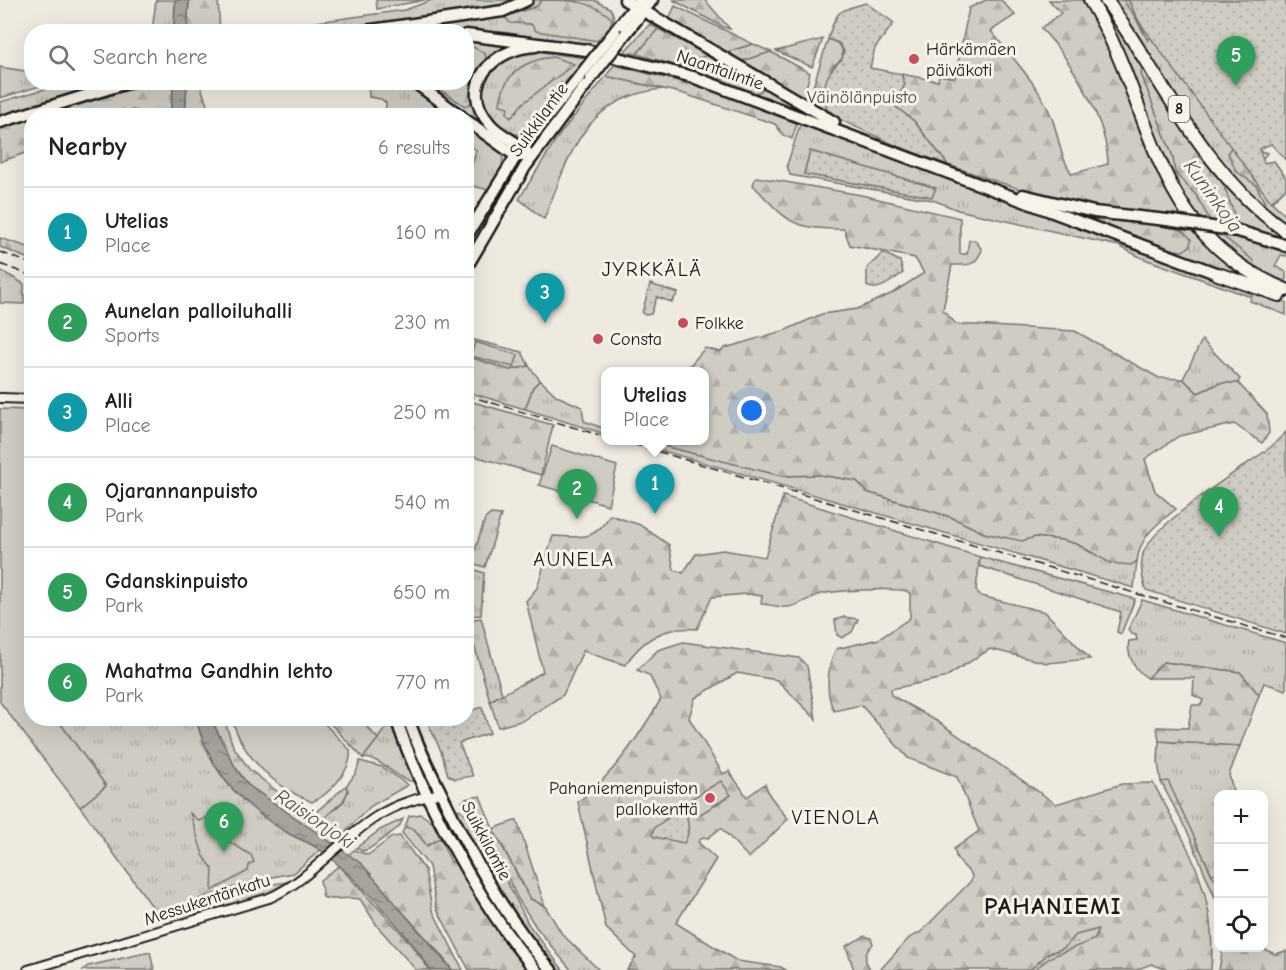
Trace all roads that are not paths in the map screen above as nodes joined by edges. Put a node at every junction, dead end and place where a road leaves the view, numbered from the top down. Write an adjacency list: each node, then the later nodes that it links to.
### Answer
1 (527, 0): 7 (main road)
2 (625, 0): 6 (main road)
3 (652, 0): 6 (main road, Suikkilantie)
4 (1090, 0): 27 (highway, 8)
5 (1106, 0): 23 (highway, 8)
6 (639, 6): 8 (main road, Suikkilantie); 18 (main road)
7 (413, 24)
8 (620, 32): 19 (main road, Suikkilantie, bridge); 20 (main road, Suikkilantie, bridge)
9 (474, 36): 10 (main road, Naantalintie)
10 (558, 45): 18 (main road, Naantalintie); 19 (main road)
11 (104, 90): 13 (main road)
12 (425, 90): 14 (main road)
13 (46, 108)
14 (450, 108)
15 (24, 115): 16 (main road)
16 (0, 122)
17 (474, 125): 19 (main road)
18 (882, 146): 21 (main road, Naantalintie)
19 (519, 152): 20 (main road); 22 (main road, Suikkilantie)
20 (532, 157): 25 (main road, Suikkilantie)
21 (954, 174): 24 (main road, Naantalintie, bridge); 26 (main road, Naantalintie)
22 (474, 224)
23 (1286, 231)
24 (1286, 245)
25 (474, 254)
26 (1218, 274): 28 (highway)
27 (1286, 290)
28 (1286, 296)
29 (0, 398): 30 (street)
30 (24, 399)
31 (399, 726): 34 (main road, Suikkilantie)
32 (412, 726): 33 (main road, Suikkilantie)
33 (441, 793): 34 (street, Messukentänkatu); 37 (main road, Suikkilantie)
34 (429, 796): 35 (street, Messukentänkatu); 36 (main road, Suikkilantie)
35 (28, 970)
36 (536, 970)
37 (551, 970)

